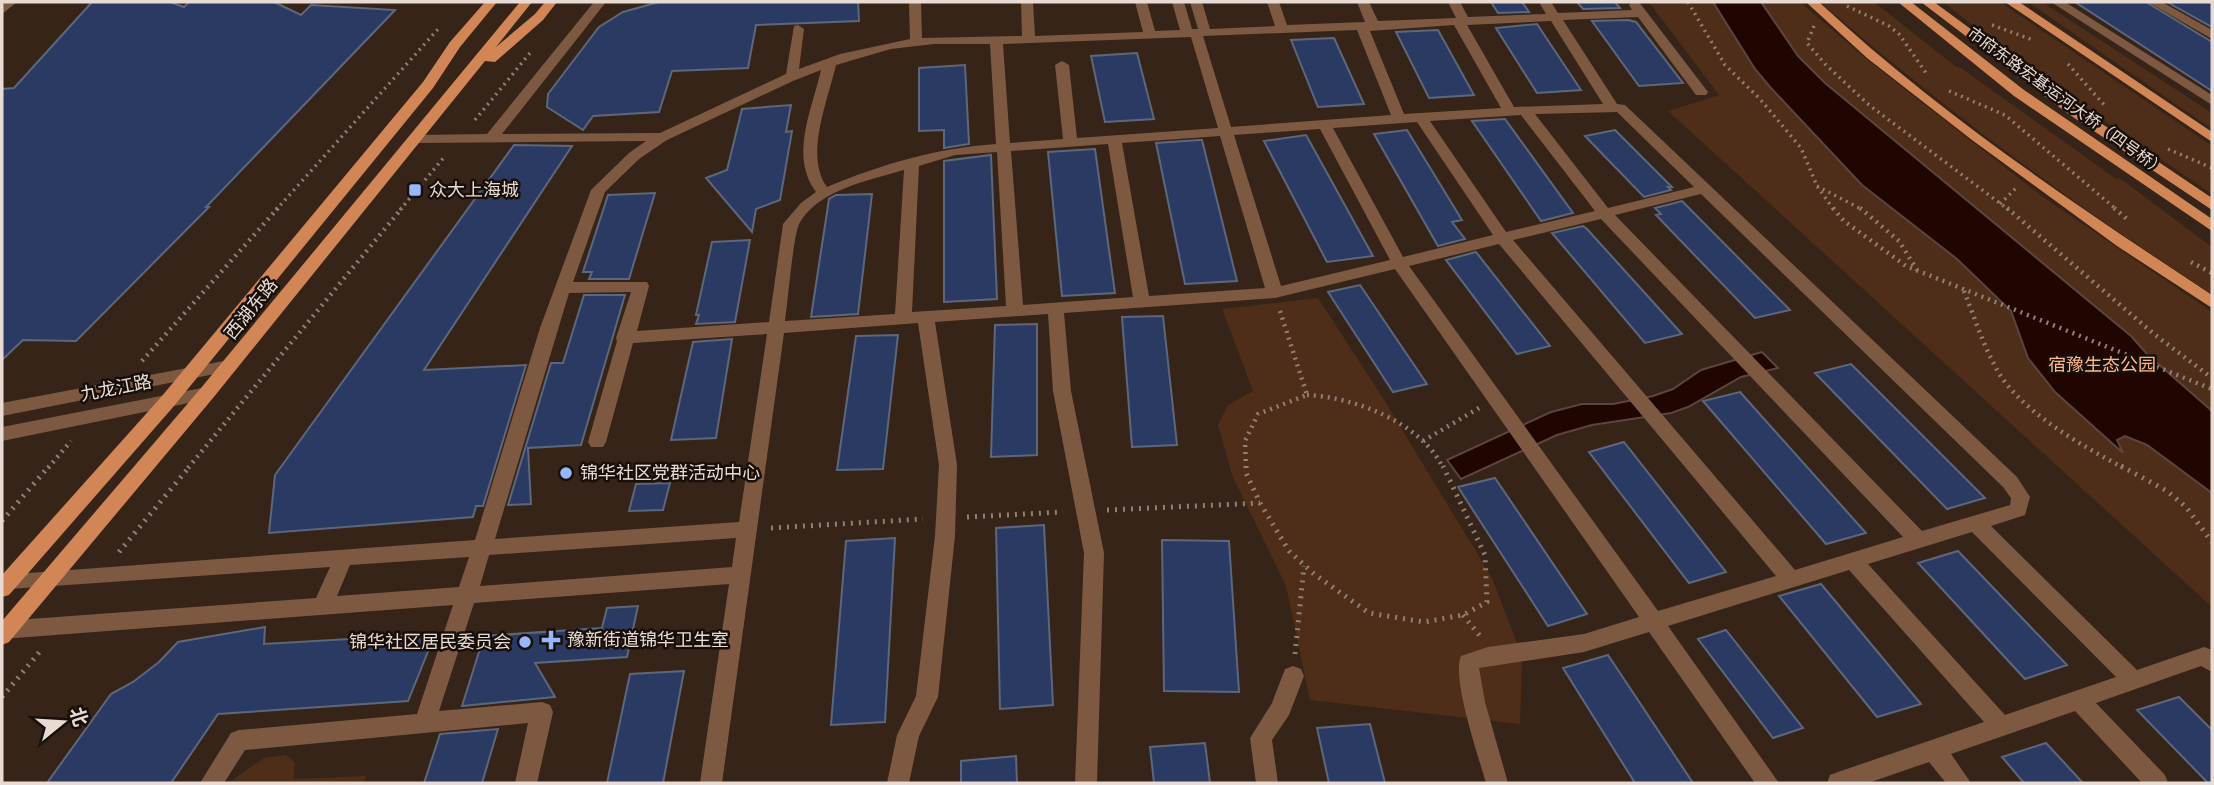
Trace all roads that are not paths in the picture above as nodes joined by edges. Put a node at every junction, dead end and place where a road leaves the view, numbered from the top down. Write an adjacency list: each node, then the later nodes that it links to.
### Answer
1 (11, 2): 22 (street)
2 (491, 2): 73 (main road, 西湖东路)
3 (526, 2): 39 (main road, 西湖东路)
4 (551, 2): 39 (main road)
5 (600, 2): 50 (street)
6 (915, 2): 34 (street)
7 (1027, 2): 33 (street)
8 (1141, 2): 31 (street)
9 (1178, 2): 29 (street)
10 (1196, 2): 29 (street)
11 (1273, 2): 28 (street)
12 (1363, 2): 26 (street)
13 (1454, 2): 25 (street)
14 (1545, 2): 24 (street)
15 (1633, 2): 23 (street)
16 (1812, 2): 64 (main road)
17 (1904, 2): 59 (main road, 市府东路宏基运河大桥（四号桥）)
18 (1927, 2): 57 (main road, 市府东路宏基运河大桥（四号桥）)
19 (2011, 2): 48 (main road)
20 (2057, 2): 40 (street)
21 (2154, 2): 30 (street)
22 (2, 10)
23 (1642, 13): 24 (street); 38 (street)
24 (1555, 17): 25 (street); 41 (street)
25 (1464, 21): 26 (street); 42 (street)
26 (1373, 25): 28 (street); 44 (street)
27 (798, 29): 37 (street)
28 (1282, 29): 29 (street)
29 (1196, 34): 31 (street); 46 (street)
30 (2212, 35)
31 (1150, 36): 33 (street)
32 (996, 39): 33 (street); 34 (street); 53 (street)
33 (1029, 40)
34 (916, 42): 35 (street)
35 (830, 62): 37 (street); 56 (street)
36 (1062, 65): 52 (street)
37 (792, 76): 47 (street)
38 (1702, 92)
39 (451, 94): 49 (main road, 西湖东路)
40 (2212, 101)
41 (1611, 106): 42 (street); 55 (street)
42 (1517, 111): 43 (street); 58 (street)
43 (1421, 117): 44 (street); 60 (street)
44 (1399, 118): 45 (street)
45 (1325, 125): 46 (street); 61 (street)
46 (1225, 133): 51 (street); 63 (street)
47 (662, 137): 50 (street); 62 (street)
48 (2212, 138)
49 (415, 139): 50 (street); 72 (main road, 西湖东路)
50 (491, 139)
51 (1114, 140): 52 (street); 65 (street)
52 (1070, 143): 53 (street)
53 (1004, 147): 54 (street); 67 (street)
54 (912, 162): 56 (street); 69 (street)
55 (1705, 189): 58 (street); 79 (street)
56 (824, 193): 70 (street)
57 (2212, 205)
58 (1604, 214): 60 (street); 81 (street)
59 (2212, 226)
60 (1502, 238): 61 (street); 87 (street)
61 (1399, 263): 63 (street); 91 (street)
62 (563, 288): 71 (street); 82 (street)
63 (1275, 293): 65 (street)
64 (2212, 303)
65 (1142, 304): 66 (street)
66 (1056, 310): 67 (street); 104 (street)
67 (1015, 313): 68 (street)
68 (926, 319): 69 (street); 103 (street)
69 (903, 320): 70 (street)
70 (776, 329): 71 (street); 80 (street)
71 (624, 338): 78 (street)
72 (229, 366): 73 (street, 九龙江路); 74 (main road, 西湖东路)
73 (191, 373): 75 (main road, 西湖东路); 76 (street, 九龙江路)
74 (207, 393): 75 (street, 九龙江路); 86 (main road, 西湖东路)
75 (168, 401): 77 (street, 九龙江路); 88 (main road, 西湖东路)
76 (2, 410)
77 (2, 434)
78 (597, 442)
79 (1976, 523): 81 (street); 95 (street)
80 (747, 529): 82 (street); 85 (street)
81 (1918, 540): 84 (street)
82 (482, 548): 83 (street); 89 (street)
83 (344, 557): 86 (street); 90 (street)
84 (1853, 561): 87 (street); 98 (street)
85 (741, 575): 89 (street); 102 (street)
86 (53, 578): 88 (street); 92 (main road, 西湖东路)
87 (1791, 579): 91 (street)
88 (6, 585)
89 (466, 595): 90 (street); 97 (street)
90 (323, 606): 92 (street)
91 (1652, 622): 106 (street); 107 (street)
92 (4, 632)
93 (2212, 663): 95 (street)
94 (1293, 676): 105 (street)
95 (2134, 681): 96 (street)
96 (2079, 700): 98 (street); 110 (street)
97 (424, 723): 100 (street); 101 (street)
98 (2002, 727): 99 (street)
99 (1933, 750): 108 (street); 109 (street)
100 (211, 783)
101 (526, 783)
102 (711, 783)
103 (898, 783)
104 (1086, 783)
105 (1267, 783)
106 (1497, 783)
107 (1768, 783)
108 (1838, 783)
109 (1960, 783)
110 (2157, 783)

